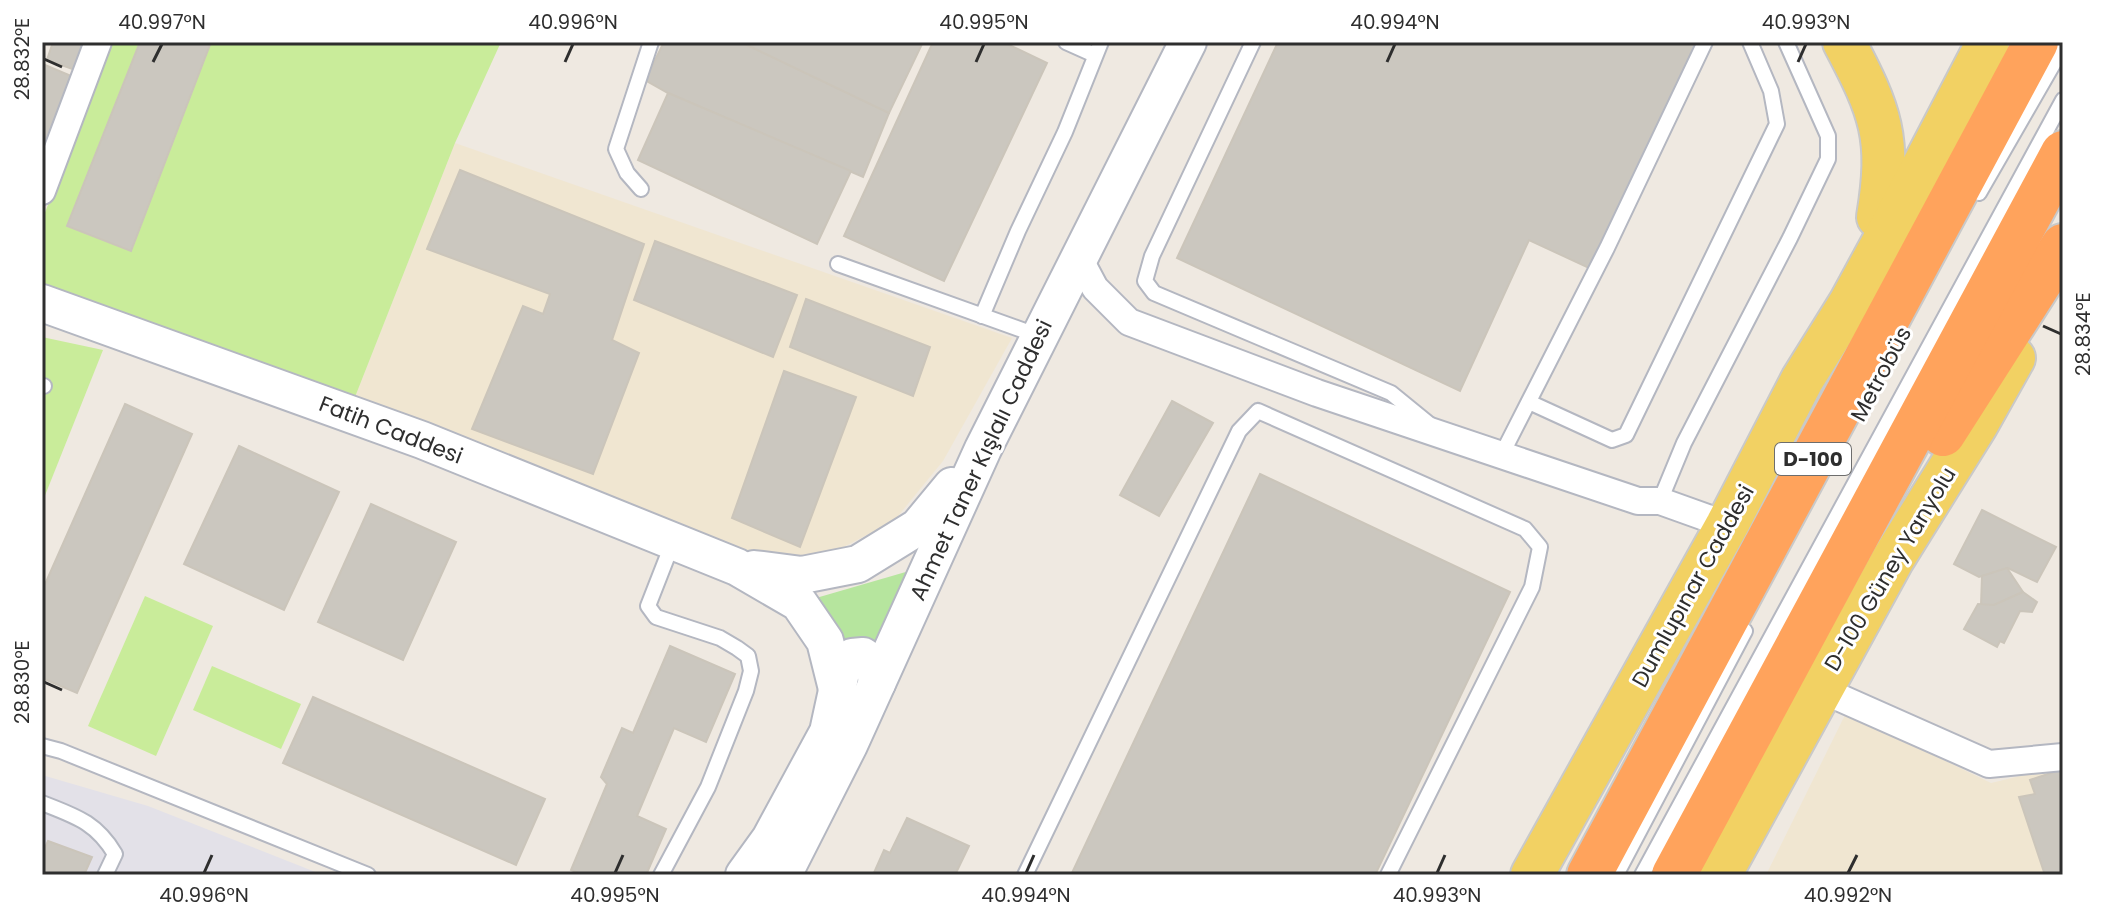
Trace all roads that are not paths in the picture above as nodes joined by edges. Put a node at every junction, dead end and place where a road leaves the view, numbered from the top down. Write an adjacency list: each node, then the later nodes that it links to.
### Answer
1 (98, 42): 18 (street)
2 (651, 42): 17 (lane)
3 (1066, 42): 14 (lane)
4 (1253, 42): 30 (lane)
5 (1705, 42): 29 (lane)
6 (1750, 42): 29 (lane)
7 (1786, 42): 33 (lane)
8 (1844, 42): 20 (main road)
9 (1959, 42): 20 (main road)
10 (1988, 42): 28 (main road, Dumlupınar Caddesi)
11 (2036, 42): 53 (highway, D-100)
12 (1181, 44): 22 (main road, Ahmet Taner Kışlalı Caddesi)
13 (2063, 47): 19 (lane)
14 (1098, 49): 26 (lane)
15 (2063, 100): 55 (lane, Metrobüs)
16 (2063, 153): 43 (highway)
17 (641, 189)
18 (42, 191)
19 (1974, 202)
20 (1878, 217): 28 (main road)
21 (2063, 246): 43 (highway)
22 (1079, 258): 27 (main road, Ahmet Taner Kışlalı Caddesi); 30 (street)
23 (2063, 263): 40 (main road, D-100 Güney Yanyolu)
24 (838, 264): 26 (lane)
25 (42, 303): 35 (main road, Fatih Caddesi)
26 (982, 316): 27 (lane)
27 (1039, 336): 31 (main road, Ahmet Taner Kışlalı Caddesi)
28 (1802, 380): 34 (main road, Dumlupınar Caddesi)
29 (1529, 402): 32 (lane)
30 (1447, 438): 32 (street)
31 (983, 449): 36 (main road); 38 (main road, Ahmet Taner Kışlalı Caddesi)
32 (1501, 456): 33 (street)
33 (1660, 501): 34 (street)
34 (1727, 525): 52 (main road, Dumlupınar Caddesi)
35 (673, 542): 36 (main road, Fatih Caddesi); 47 (lane)
36 (737, 567): 39 (main road)
37 (1750, 621): 54 (lane)
38 (877, 683): 39 (main road); 49 (main road, Ahmet Taner Kışlalı Caddesi)
39 (837, 689): 48 (main road)
40 (1820, 689): 42 (street); 57 (main road, D-100 Güney Yanyolu)
41 (42, 746): 46 (lane)
42 (2063, 757)
43 (1736, 760): 56 (highway)
44 (42, 803): 45 (lane)
45 (105, 875)
46 (368, 875)
47 (661, 875)
48 (744, 875)
49 (783, 875)
50 (1025, 875): 51 (lane)
51 (1388, 875)
52 (1532, 875)
53 (1589, 875)
54 (1616, 875)
55 (1642, 875)
56 (1674, 875)
57 (1720, 875)

